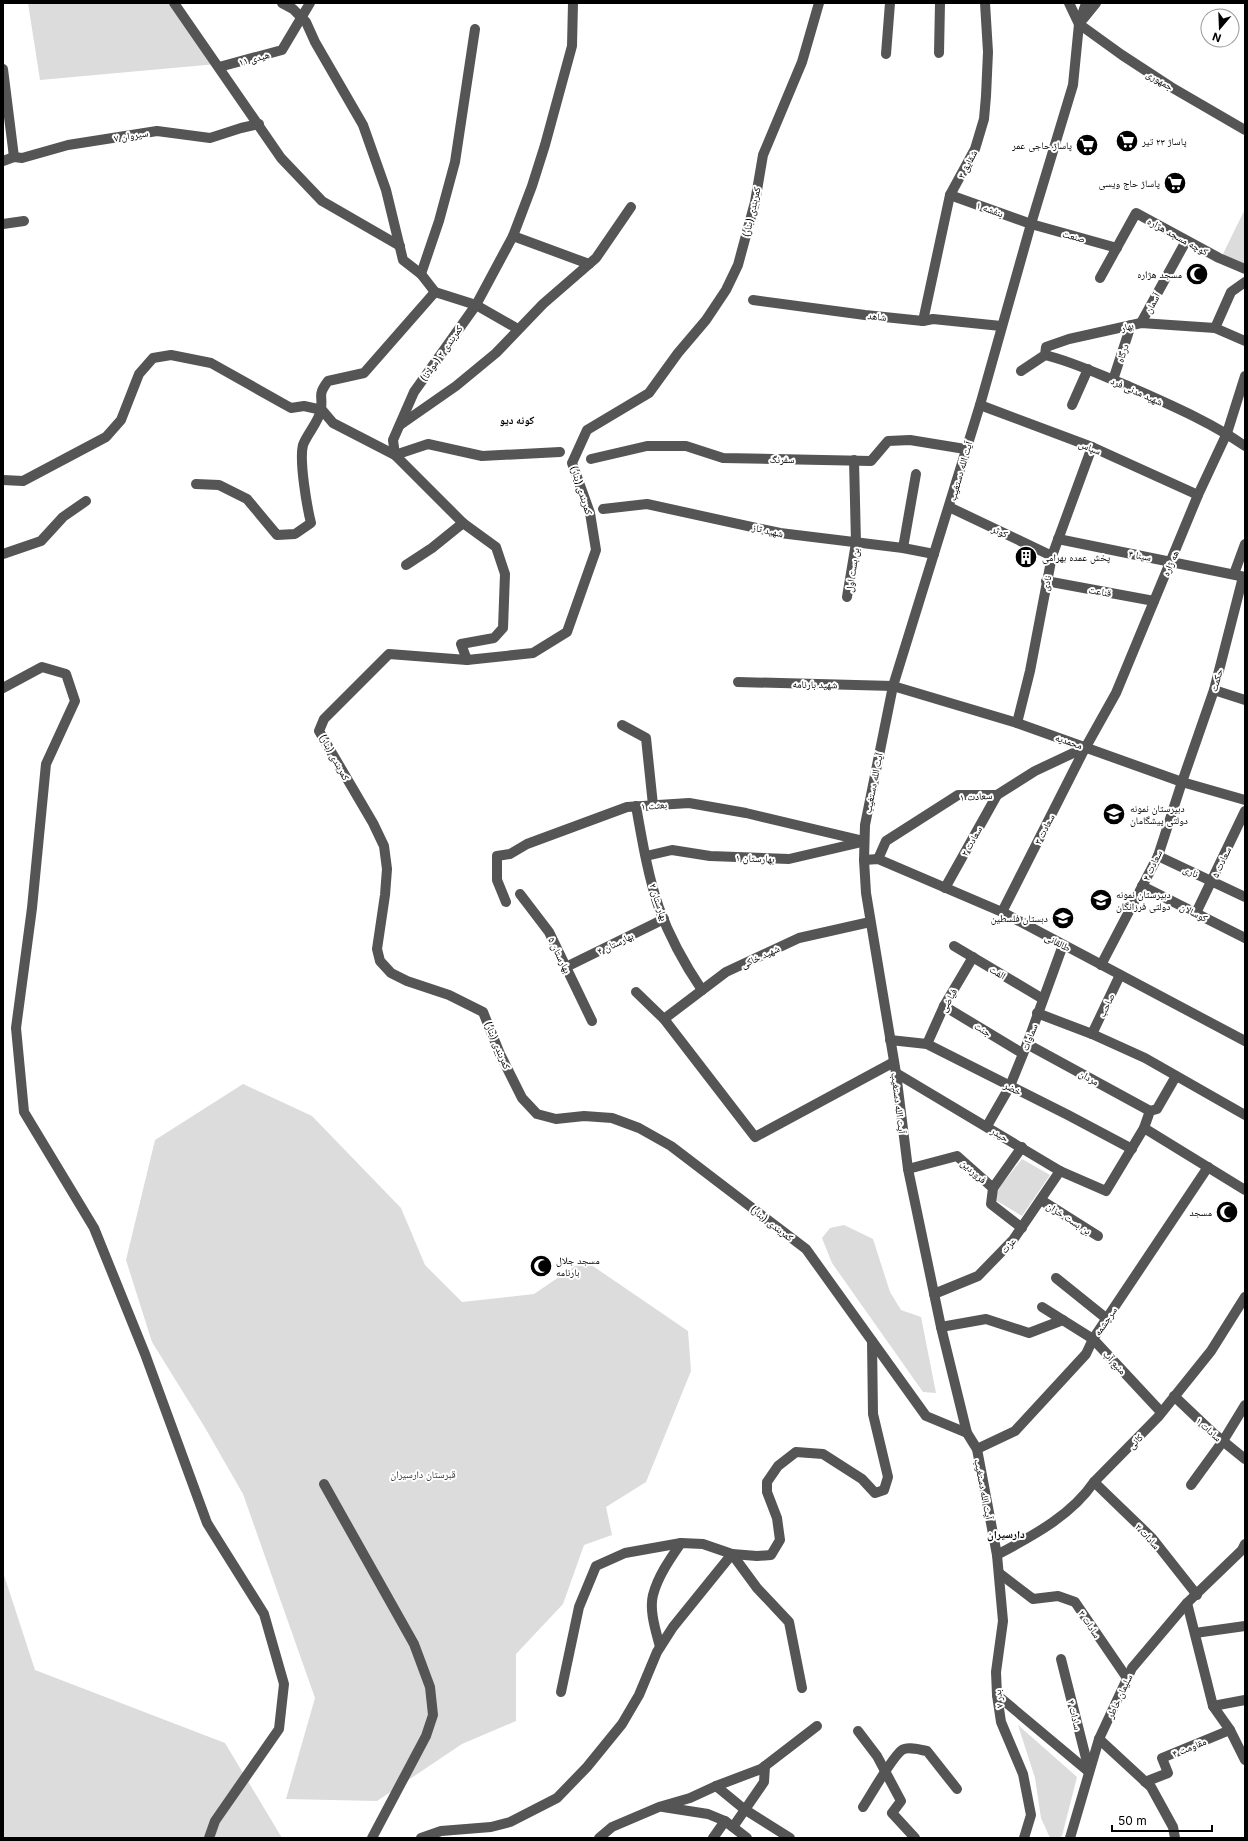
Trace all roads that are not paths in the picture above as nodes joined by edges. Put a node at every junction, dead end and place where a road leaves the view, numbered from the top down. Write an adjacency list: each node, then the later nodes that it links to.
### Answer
1 (174, 3): 18 (street)
2 (282, 3): 13 (street)
3 (310, 3): 13 (street, هیدی ۱۱)
4 (573, 3): 29 (street, کمربندی ۲ (مولانا))
5 (819, 3): 86 (street, کمربندی (بنار))
6 (890, 3): 17 (street)
7 (940, 3): 16 (street)
8 (985, 3): 24 (street, شقایق ۳)
9 (1069, 3): 14 (street)
10 (1076, 3): 14 (street)
11 (1086, 3): 14 (street)
12 (1096, 3): 14 (street)
13 (302, 17): 18 (street, هیدی ۱۱); 31 (street)
14 (1079, 24): 21 (street, جمهوری); 28 (street, آیت الله دستغیب)
15 (475, 29): 35 (street)
16 (939, 53)
17 (886, 54)
18 (219, 67): 20 (street)
19 (3, 69): 22 (street)
20 (259, 124): 22 (street, سیروان ۷); 31 (street)
21 (1245, 130)
22 (14, 157): 23 (street, سیروان ۷)
23 (3, 161)
24 (950, 195): 28 (street, بنفشه ۱); 41 (street, شقایق ۳)
25 (631, 207): 33 (street)
26 (24, 221): 27 (street)
27 (3, 224)
28 (1031, 224): 32 (street, صنعت); 44 (street, آیت الله دستغیب)
29 (513, 236): 33 (street); 40 (street, کمربندی ۲ (مولانا))
30 (1186, 241): 32 (street, کوچه مسجد هژاره); 34 (street, کوچه مسجد هژاره); 42 (street, آسمان)
31 (400, 246): 35 (street)
32 (1117, 248): 36 (street, کوچه مسجد هژاره)
33 (589, 264): 46 (street)
34 (1245, 269)
35 (421, 274): 38 (street)
36 (1100, 278)
37 (1245, 282): 45 (street)
38 (435, 292): 40 (street); 55 (street)
39 (753, 300): 41 (street, شاهد)
40 (476, 304): 46 (street); 56 (street, کمربندی ۲ (مولانا))
41 (923, 321): 44 (street, شاهد)
42 (1141, 323): 43 (street, بهار); 45 (street, بهار)
43 (1131, 325): 48 (street, بهار); 52 (street, درگاه)
44 (1001, 326): 53 (street, آیت الله دستغیب)
45 (1214, 328): 47 (street, بهار)
46 (518, 329): 56 (street)
47 (1245, 341)
48 (1045, 355): 49 (street, شهید مدنی فرد); 50 (street, بهار)
49 (1088, 369): 52 (street, شهید مدنی فرد); 54 (street)
50 (1021, 371)
51 (1245, 376): 57 (street, هه ژاره)
52 (1113, 380): 57 (street, شهید مدنی فرد)
53 (980, 405): 59 (street, سپاس); 60 (street, آیت الله دستغیب)
54 (1072, 405)
55 (322, 410): 62 (street); 66 (street); 67 (street)
56 (400, 425): 62 (street, کمربندی ۲ (مولانا))
57 (1227, 433): 58 (street, شهید مدنی فرد); 68 (street, هه ژاره)
58 (1245, 446)
59 (1092, 447): 68 (street, سپاس); 73 (street, نادی)
60 (966, 449): 64 (street, سفرنگ); 70 (street, آیت الله دستغیب)
61 (560, 452): 62 (street)
62 (395, 455): 72 (street)
63 (591, 458): 64 (street, سفرنگ)
64 (854, 460): 74 (street, بن بست اول)
65 (916, 474): 76 (street)
66 (3, 480)
67 (196, 484)
68 (1198, 495): 80 (street, هه ژاره)
69 (86, 501): 77 (street)
70 (949, 507): 78 (street, آیت الله دستغیب); 79 (street, کوثر)
71 (603, 509): 74 (street, شهید تاز)
72 (463, 523): 81 (street); 86 (street)
73 (1058, 539): 79 (street, نادی); 80 (street, سینا ۴)
74 (856, 543): 76 (street, شهید تاز); 84 (street, بن بست اول)
75 (1245, 544): 82 (street, حکمت)
76 (904, 548): 78 (street, شهید تاز)
77 (3, 554)
78 (934, 554): 88 (street, آیت الله دستغیب)
79 (1052, 556): 83 (street, نادی)
80 (1172, 561): 82 (street, سینا ۴); 85 (street, هه ژاره)
81 (406, 564)
82 (1240, 576): 90 (street, حکمت)
83 (1046, 581): 85 (street, قناعت); 92 (street, نادی)
84 (847, 597)
85 (1154, 601): 94 (street, هه ژاره)
86 (467, 660): 161 (street, کمربندی (بنار))
87 (738, 682): 88 (street, شهید بارنامه)
88 (893, 686): 92 (street, محمدیه); 101 (street, آیت الله دستغیب)
89 (3, 688): 204 (street)
90 (1214, 690): 91 (street); 95 (street, حکمت)
91 (1245, 700)
92 (1017, 723): 94 (street, محمدیه)
93 (622, 725): 98 (street)
94 (1086, 747): 95 (street, محمدیه); 96 (street, سعادت ۱); 112 (street, سعادت ۳)
95 (1182, 782): 97 (street, محمدیه); 103 (street, سعادت ۴)
96 (997, 795): 104 (street, سعادت ۱); 108 (street, سعادت ۲)
97 (1245, 800)
98 (653, 805): 99 (street, بعثت ۱); 101 (street, بعثت ۱)
99 (636, 806): 102 (street, بهارستان ۲); 111 (street, بعثت ۱)
100 (1245, 811): 106 (street, سعادت ۵)
101 (864, 841): 102 (street, بهارستان ۱); 105 (street, آیت الله دستغیب)
102 (646, 856): 114 (street, بهارستان ۲)
103 (1158, 856): 106 (street, ناری); 107 (street, سعادت ۴)
104 (878, 859): 105 (street, طالقانی); 108 (street, طالقانی)
105 (864, 860): 115 (street, آیت الله دستغیب)
106 (1213, 880): 110 (street, ناری); 113 (street, سعادت ۵)
107 (1142, 886): 113 (street, کوسالان); 120 (street, سعادت ۴)
108 (945, 888): 112 (street, طالقانی)
109 (520, 894): 121 (street, بهارستان ۵)
110 (1245, 897)
111 (506, 902)
112 (1002, 912): 117 (street, طالقانی)
113 (1196, 913): 116 (street, کوسالان)
114 (664, 919): 121 (street, بهارستان ۴); 123 (street, بهارستان ۲)
115 (870, 922): 123 (street, شهید خاکی); 131 (street, آیت الله دستغیب)
116 (1245, 938)
117 (1063, 945): 120 (street, طالقانی); 125 (street, سماوات)
118 (954, 946): 119 (street, الفت)
119 (973, 957): 125 (street, الفت); 126 (street, فیاضی)
120 (1101, 965): 122 (street, طالقانی)
121 (566, 967): 129 (street, بهارستان ۵)
122 (1120, 975): 130 (street, صاحب); 132 (street, طالقانی)
123 (702, 990): 128 (street, شهید خاکی)
124 (636, 992): 128 (street)
125 (1043, 999): 127 (street, سماوات)
126 (944, 1006): 133 (street, فیاضی); 134 (street, جنت)
127 (1037, 1013): 130 (street); 134 (street, سماوات)
128 (664, 1018): 135 (street)
129 (592, 1021)
130 (1092, 1034): 137 (street)
131 (890, 1040): 133 (street, خضر); 135 (street, آیت الله دستغیب)
132 (1245, 1041)
133 (926, 1044): 138 (street, خضر)
134 (1025, 1048): 138 (street, سماوات); 139 (street, مردان)
135 (894, 1062): 136 (street, آیت الله دستغیب)
136 (896, 1073): 141 (street, حیدر); 146 (street, آیت الله دستغیب)
137 (1176, 1076): 139 (street); 140 (street)
138 (1010, 1086): 141 (street, سماوات); 144 (street, خضر)
139 (1150, 1111): 142 (street)
140 (1245, 1115)
141 (988, 1126): 143 (street, حیدر)
142 (1144, 1128): 144 (street); 145 (street)
143 (1022, 1147): 147 (street, حیدر); 148 (street)
144 (1132, 1149): 147 (street, حیدر)
145 (1208, 1167): 149 (street); 157 (street, سرچشمه)
146 (908, 1169): 148 (street, فروردین); 154 (street, آیت الله دستغیب)
147 (1060, 1171): 150 (street, عزت)
148 (994, 1188): 151 (street)
149 (1245, 1190)
150 (1041, 1200): 151 (street, عزت); 152 (street, بن بست خزان)
151 (1022, 1228): 154 (street, عزت)
152 (1098, 1236)
153 (1056, 1278): 157 (street)
154 (934, 1294): 159 (street, آیت الله دستغیب)
155 (1245, 1298): 162 (street, کانی)
156 (1042, 1307): 158 (street, منبع آب)
157 (1107, 1319): 160 (street, سرچشمه)
158 (1063, 1320): 159 (street); 160 (street, منبع آب)
159 (941, 1327): 165 (street, آیت الله دستغیب)
160 (1093, 1339): 164 (street, منبع آب); 167 (street, سرچشمه)
161 (872, 1341): 165 (street, کمربندی (بنار)); 174 (street)
162 (1174, 1396): 164 (street, کانی); 166 (street, سادات ۱)
163 (1245, 1405): 166 (street)
164 (1161, 1412): 169 (street, کانی)
165 (967, 1433): 167 (street, آیت الله دستغیب)
166 (1223, 1441): 168 (street, سادات ۱); 171 (street)
167 (977, 1449): 175 (street, آیت الله دستغیب)
168 (1245, 1459)
169 (1094, 1482): 175 (street, کانی); 177 (street, سادات ۲)
170 (324, 1484): 205 (street)
171 (1191, 1485)
172 (681, 1543): 174 (street); 181 (street); 185 (street)
173 (1245, 1544): 177 (street, سلیمان خاطر)
174 (732, 1554): 181 (street); 184 (street)
175 (997, 1555): 176 (street, بدر ۷)
176 (999, 1573): 183 (street, سادات ۳); 186 (street, بدر ۷)
177 (1197, 1595): 178 (street, سلیمان خاطر)
178 (1187, 1603): 180 (street); 183 (street, سلیمان خاطر)
179 (1245, 1626): 180 (street)
180 (1195, 1634): 188 (street)
181 (660, 1647): 206 (street)
182 (1061, 1659): 196 (street, سادات ۴)
183 (1127, 1678): 192 (street, سلیمان خاطر)
184 (802, 1688)
185 (561, 1692)
186 (997, 1695): 196 (street); 212 (street, بدر ۷)
187 (1245, 1700): 188 (street)
188 (1213, 1706): 190 (street)
189 (817, 1726): 194 (street)
190 (1230, 1730): 193 (street); 197 (street, مقاومت ۴)
191 (858, 1731): 195 (street)
192 (1098, 1739): 196 (street, سلیمان خاطر); 197 (street)
193 (1245, 1760)
194 (765, 1766): 198 (street); 202 (street)
195 (885, 1771): 199 (street); 201 (street); 211 (street)
196 (1089, 1772): 213 (street, سلیمان خاطر)
197 (1145, 1782): 214 (street)
198 (716, 1786): 200 (street); 202 (street)
199 (957, 1789)
200 (659, 1806): 203 (street); 207 (street)
201 (863, 1807)
202 (744, 1809): 203 (street); 210 (street)
203 (729, 1824): 208 (street); 209 (street)
204 (209, 1838)
205 (372, 1838)
206 (421, 1838)
207 (599, 1838)
208 (713, 1838)
209 (747, 1838)
210 (790, 1838)
211 (915, 1838)
212 (1024, 1838)
213 (1070, 1838)
214 (1175, 1838)

